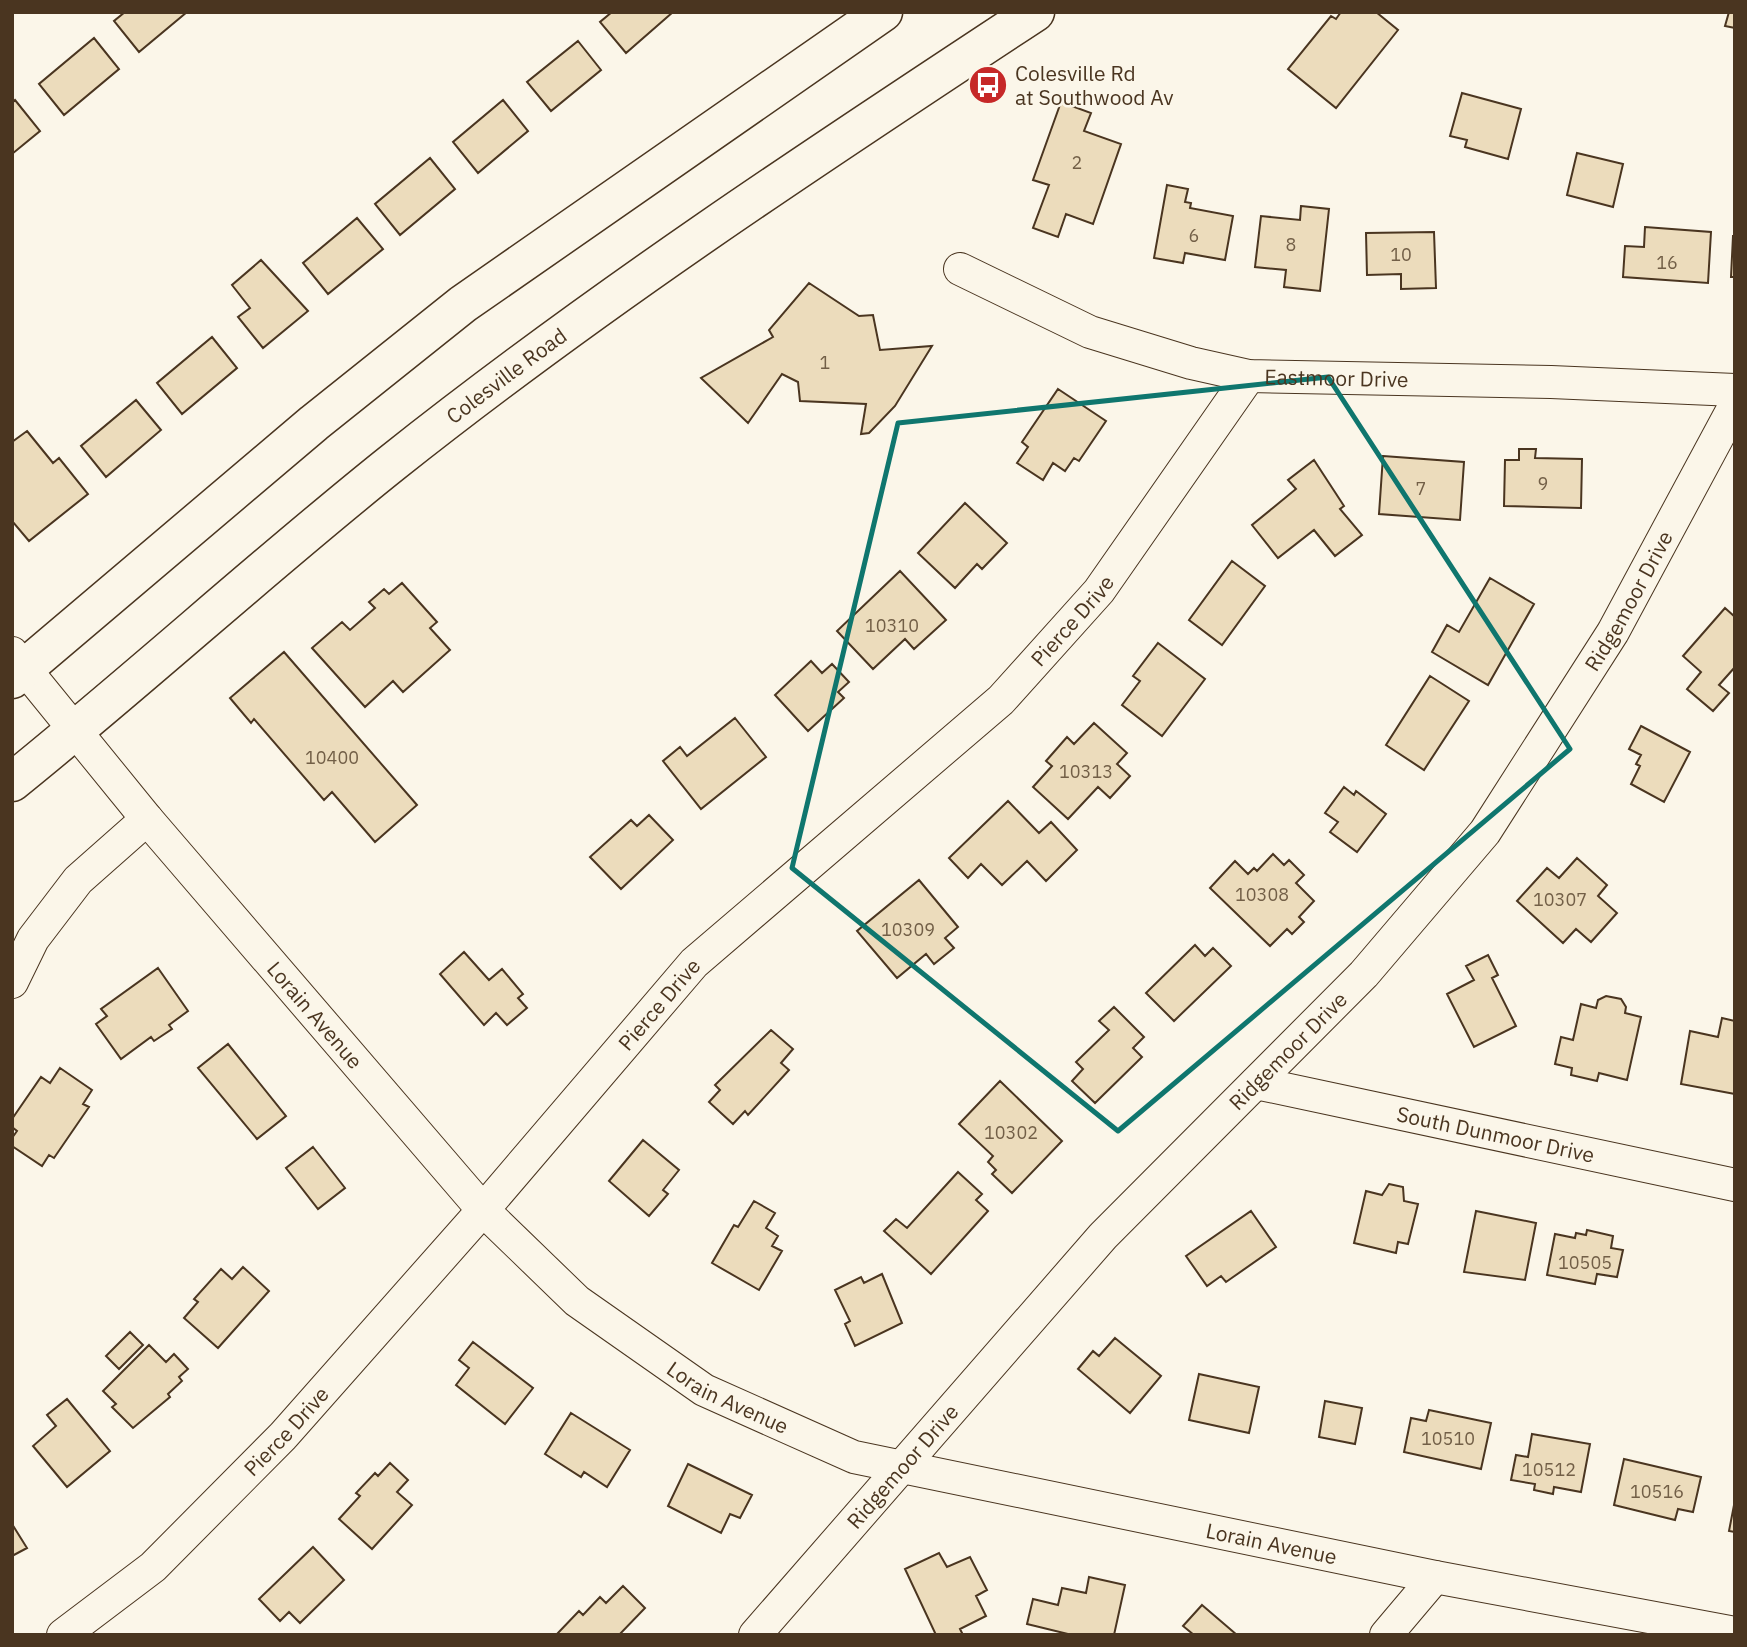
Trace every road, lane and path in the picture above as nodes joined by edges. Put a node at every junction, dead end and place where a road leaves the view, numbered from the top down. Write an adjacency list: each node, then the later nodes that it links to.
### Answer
1 (883, 12): 7 (highway)
2 (1035, 12): 8 (highway, Colesville Road)
3 (960, 269): 4 (street, Eastmoor Drive)
4 (1249, 376): 5 (street, Eastmoor Drive); 14 (street, Pierce Drive)
5 (1735, 390)
6 (1735, 405): 12 (street, Ridgemoor Drive)
7 (16, 667): 8 (street, Lorain Avenue)
8 (75, 732): 9 (highway, Colesville Road); 10 (street, Lorain Avenue)
9 (12, 782)
10 (146, 819): 11 (street); 14 (street, Lorain Avenue)
11 (12, 982)
12 (1256, 1083): 13 (street, South Dunmoor Drive); 15 (street, Ridgemoor Drive)
13 (1735, 1185)
14 (483, 1210): 15 (street, Lorain Avenue); 18 (street, Pierce Drive)
15 (903, 1467): 16 (street, Lorain Avenue); 19 (street, Ridgemoor Drive)
16 (1435, 1577): 17 (street, Lorain Avenue); 20 (street)
17 (1735, 1633)
18 (64, 1635)
19 (755, 1635)
20 (1386, 1635)

